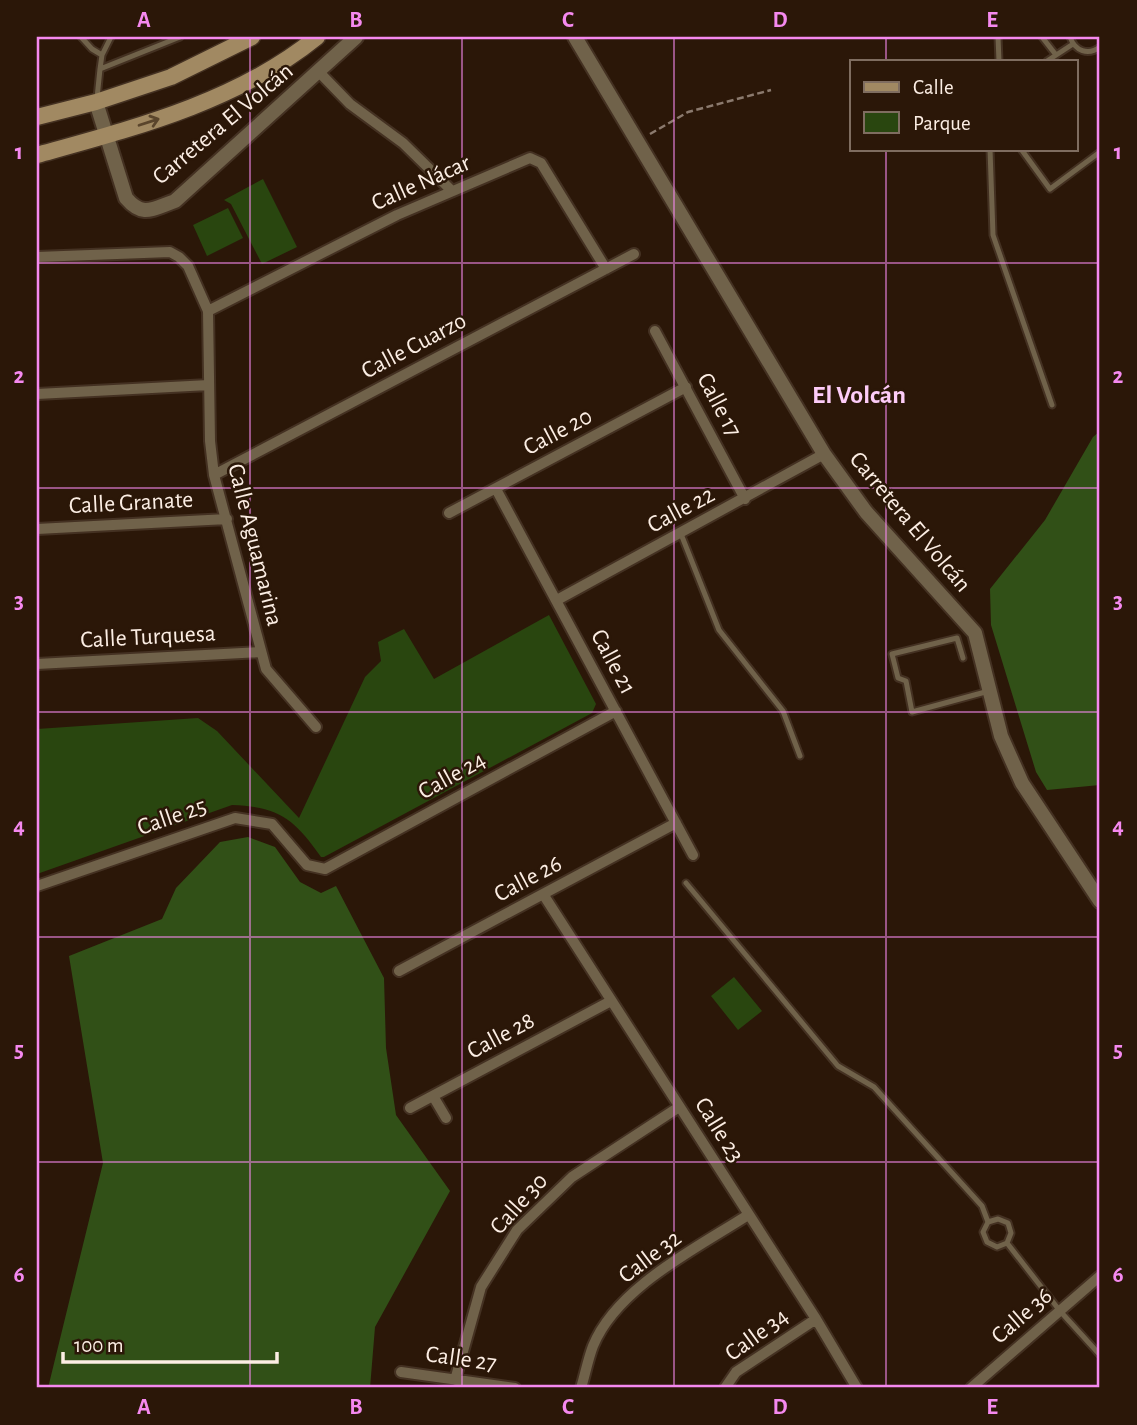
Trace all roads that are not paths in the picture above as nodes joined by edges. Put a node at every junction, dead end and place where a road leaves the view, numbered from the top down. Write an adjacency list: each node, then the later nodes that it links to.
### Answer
1 (82, 37): 13 (lane)
2 (111, 37): 13 (lane)
3 (180, 37): 17 (lane)
4 (317, 37): 21 (main road, one-way to 4)
5 (356, 37): 18 (street, Carretera El Volcán)
6 (575, 37): 36 (street, Carretera El Volcán)
7 (998, 37): 15 (lane)
8 (1042, 37): 14 (lane)
9 (1070, 37): 11 (lane)
10 (248, 38): 19 (main road)
11 (1073, 44): 12 (lane); 14 (lane)
12 (1100, 48)
13 (102, 55): 17 (lane)
14 (1056, 55): 16 (lane)
15 (999, 60)
16 (1048, 60)
17 (100, 69): 19 (lane)
18 (318, 72): 21 (street, Carretera El Volcán); 26 (street)
19 (96, 102): 20 (main road); 21 (street, Carretera El Volcán)
20 (37, 117)
21 (106, 136): 25 (main road)
22 (990, 150): 35 (lane)
23 (1022, 150): 24 (lane)
24 (1100, 152)
25 (37, 155)
26 (452, 191): 29 (street, Calle Nácar); 30 (street, Calle Nácar)
27 (634, 254): 29 (street, Calle Cuarzo)
28 (37, 257): 30 (street)
29 (606, 269): 37 (street, Calle Cuarzo)
30 (208, 311): 32 (street, Calle Aguamarina)
31 (655, 331): 33 (street, Calle 17)
32 (209, 385): 34 (street); 37 (street, Calle Aguamarina)
33 (685, 387): 38 (street, Calle 20); 39 (street, Calle 17)
34 (37, 394)
35 (1052, 405)
36 (824, 454): 39 (street, Calle 22); 45 (street, Carretera El Volcán)
37 (214, 475): 41 (street, Calle Aguamarina)
38 (496, 489): 40 (street, Calle 20); 44 (street, Calle 21)
39 (745, 499): 43 (street, Calle 22)
40 (449, 513)
41 (227, 519): 42 (street, Calle Granate); 47 (street, Calle Aguamarina)
42 (37, 529)
43 (681, 534): 44 (street, Calle 22); 53 (lane)
44 (557, 600): 51 (street, Calle 21)
45 (976, 639): 46 (lane); 50 (street, Carretera El Volcán)
46 (958, 643): 48 (lane); 50 (lane)
47 (261, 652): 49 (street, Calle Turquesa); 52 (street, Calle Aguamarina)
48 (963, 658)
49 (37, 664)
50 (989, 691): 60 (street, Carretera El Volcán)
51 (615, 711): 54 (street, Calle 21); 56 (street, Calle 24)
52 (316, 727)
53 (800, 756)
54 (676, 823): 55 (street, Calle 21); 59 (street, Calle 26)
55 (693, 855)
56 (307, 865): 58 (street, Calle 25)
57 (686, 883): 68 (lane)
58 (37, 886)
59 (543, 894): 61 (street, Calle 26); 62 (street, Calle 23)
60 (1100, 901)
61 (399, 971)
62 (611, 1001): 63 (street, Calle 28); 64 (street, Calle 23)
63 (433, 1096): 65 (street, Calle 28); 66 (street)
64 (680, 1107): 67 (street, Calle 23); 75 (street, Calle 30)
65 (410, 1108)
66 (446, 1118)
67 (748, 1215): 72 (street, Calle 23); 77 (street, Calle 32)
68 (988, 1223): 69 (lane); 69 (lane)
69 (1007, 1243): 71 (lane)
70 (1100, 1276): 71 (street, Calle 36)
71 (1060, 1311): 73 (lane); 80 (street, Calle 36)
72 (816, 1319): 78 (street, Calle 34); 79 (street, Calle 23)
73 (1100, 1355)
74 (401, 1372): 75 (street, Calle 27)
75 (455, 1380): 76 (street, Calle 27)
76 (515, 1388)
77 (581, 1388)
78 (725, 1388)
79 (857, 1388)
80 (971, 1388)

